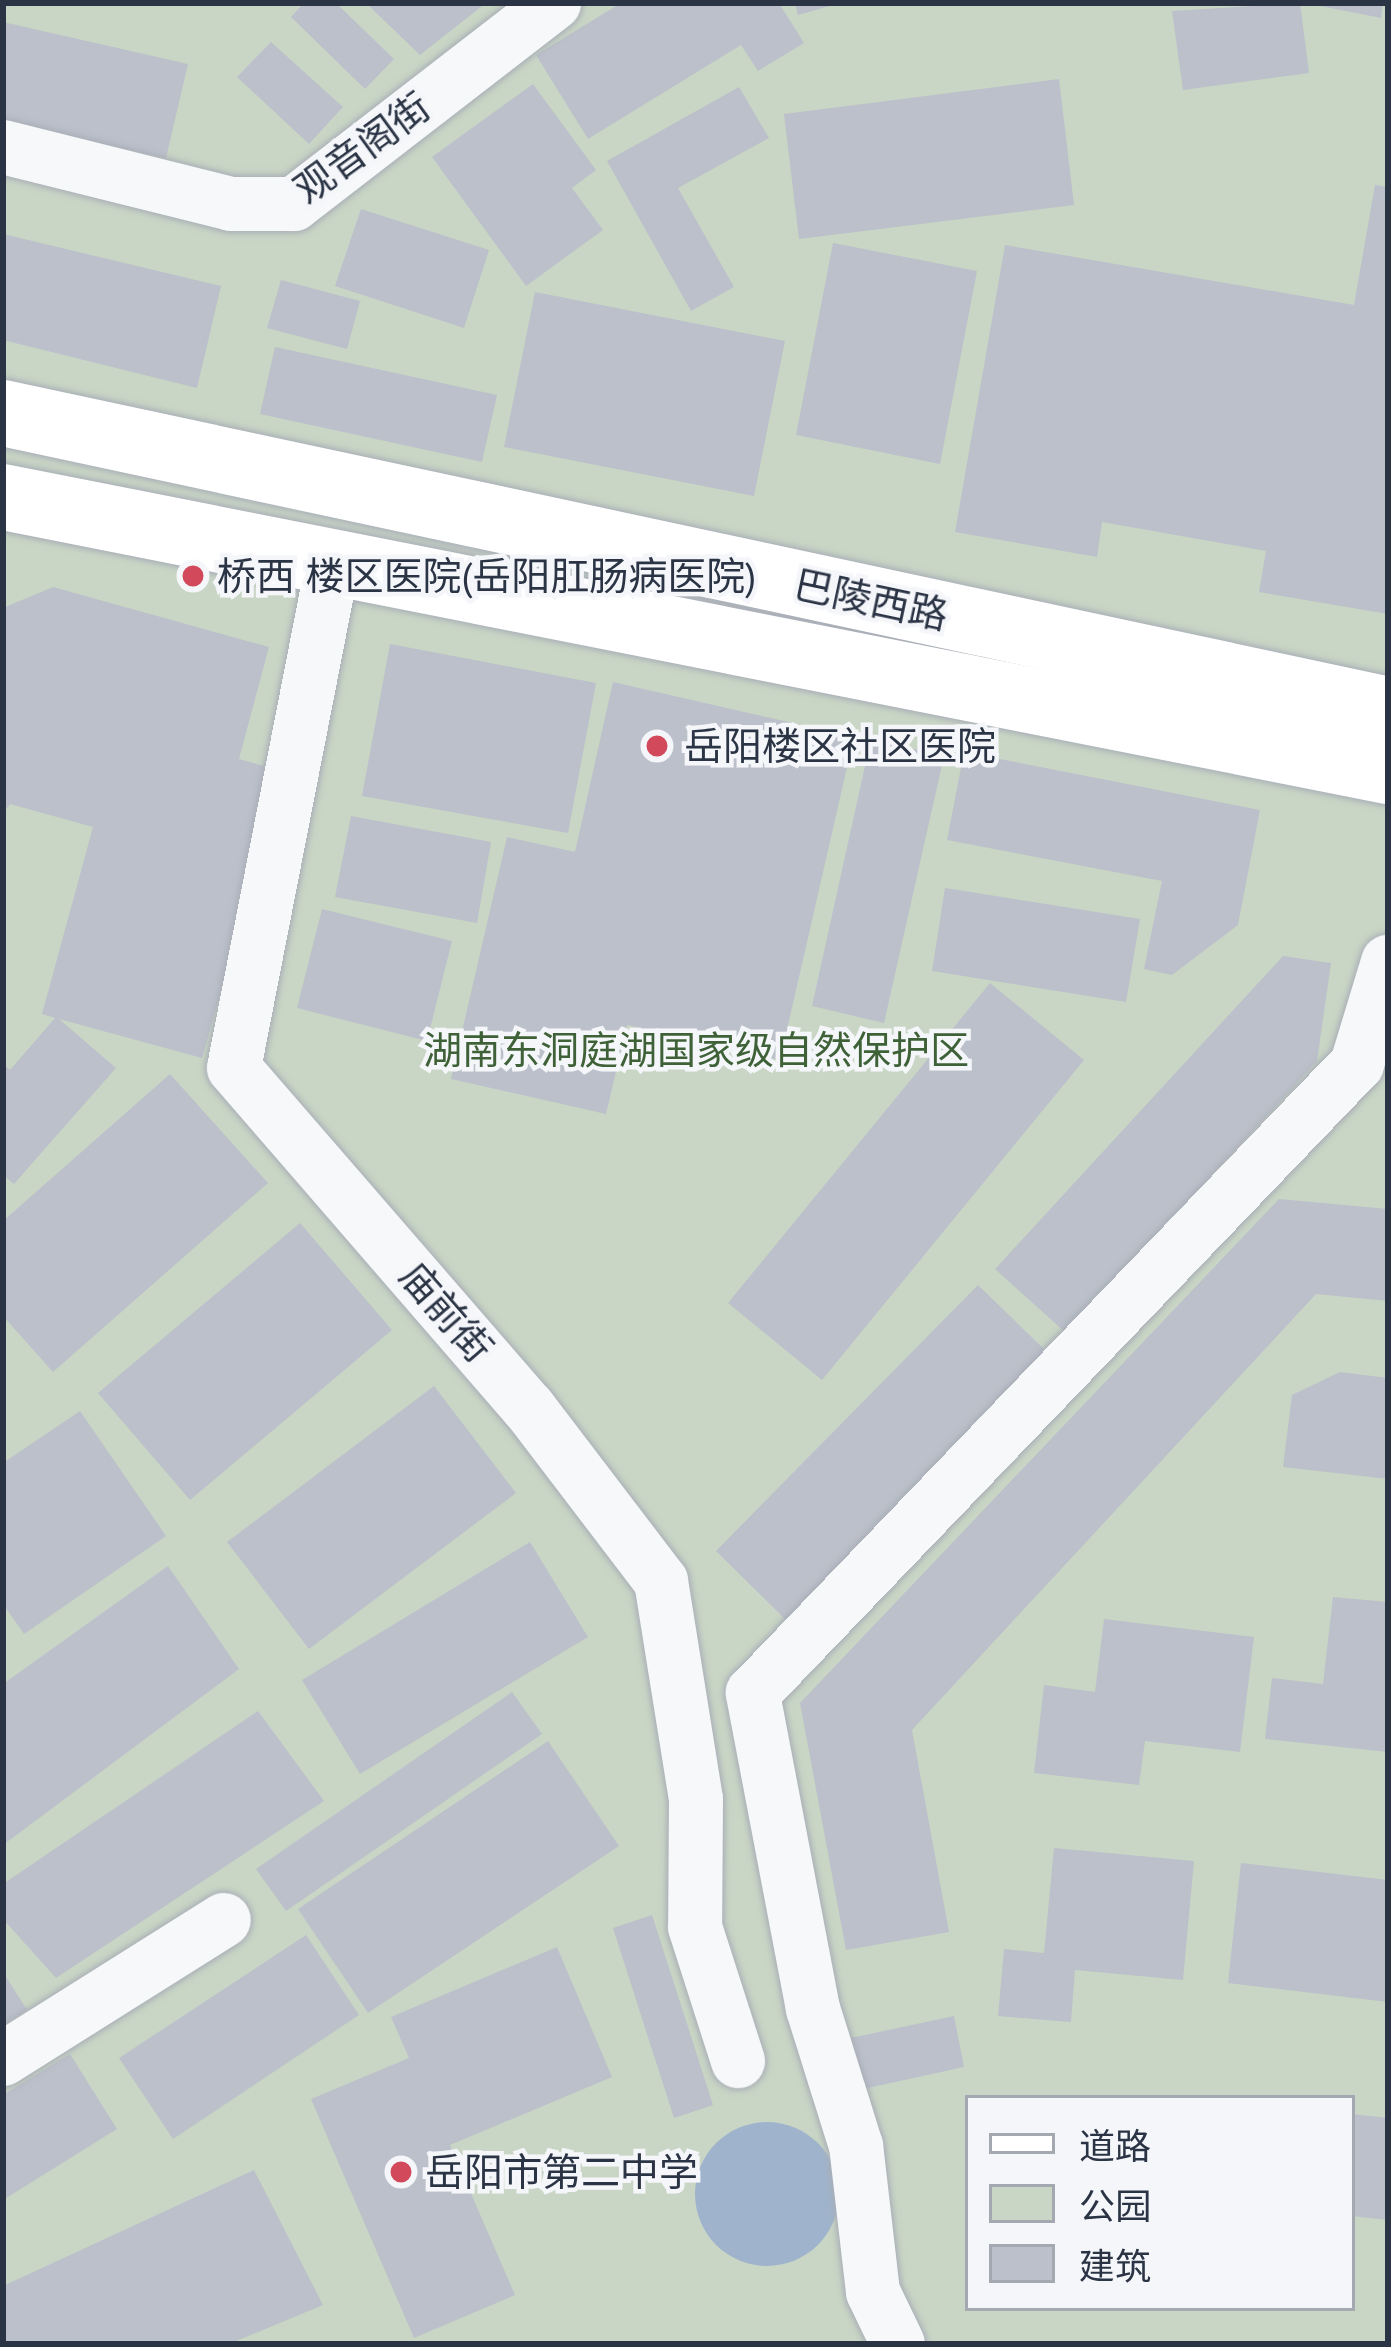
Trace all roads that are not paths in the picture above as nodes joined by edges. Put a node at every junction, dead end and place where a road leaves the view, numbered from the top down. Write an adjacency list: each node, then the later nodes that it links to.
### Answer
1 (554, 3): 2 (street, 观音阁街)
2 (3, 147)
3 (3, 413): 6 (main road, 巴陵西路)
4 (3, 497): 5 (main road, 巴陵西路)
5 (332, 567): 7 (main road, 巴陵西路); 11 (street, 庙前街)
6 (1388, 710)
7 (1388, 771)
8 (1388, 962): 12 (street)
9 (224, 1920): 10 (street)
10 (3, 2060)
11 (738, 2061)
12 (898, 2344)

